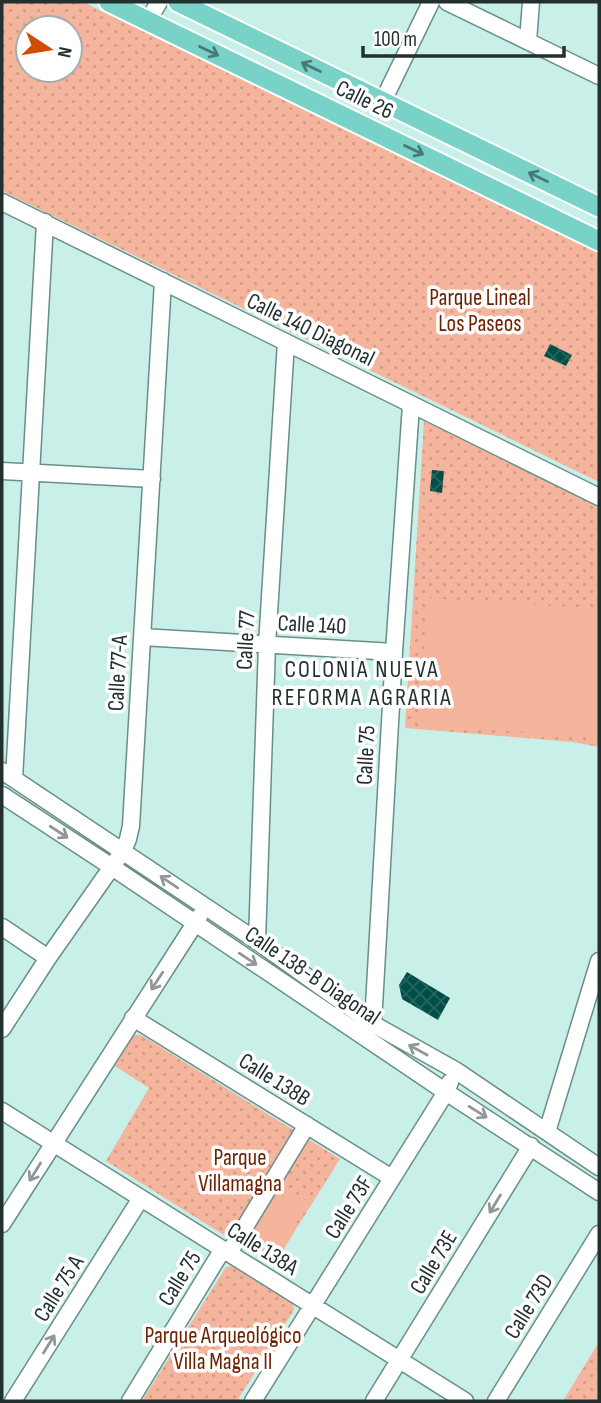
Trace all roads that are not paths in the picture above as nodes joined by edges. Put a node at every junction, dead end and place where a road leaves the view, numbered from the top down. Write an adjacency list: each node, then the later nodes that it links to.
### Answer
1 (159, 2): 7 (street)
2 (178, 2): 10 (main road, Calle 26, one-way to 2)
3 (431, 2): 10 (street)
4 (447, 2): 8 (street)
5 (531, 2): 8 (street)
6 (120, 4): 7 (main road, Calle 26)
7 (148, 20): 14 (main road, Calle 26, one-way to 14)
8 (528, 41): 9 (street)
9 (599, 76)
10 (383, 102): 12 (main road, Calle 26, one-way to 10)
11 (2, 202): 13 (street, Calle 140 Diagonal)
12 (599, 207)
13 (45, 222): 15 (street, Calle 140 Diagonal); 19 (street)
14 (599, 241)
15 (163, 281): 16 (street, Calle 140 Diagonal); 20 (street, Calle 77-A)
16 (286, 342): 17 (street, Calle 140 Diagonal); 23 (street, Calle 77)
17 (411, 405): 21 (street, Calle 140 Diagonal); 24 (street, Calle 75)
18 (2, 471): 19 (street)
19 (31, 473): 20 (street); 25 (street)
20 (152, 480): 22 (street, Calle 77-A)
21 (599, 497)
22 (142, 637): 23 (street, Calle 140); 27 (street, Calle 77-A)
23 (267, 645): 24 (street, Calle 140); 32 (street, Calle 77)
24 (394, 652): 36 (street, Calle 75)
25 (8, 775): 27 (street, Calle 138-B Diagonal)
26 (2, 795): 28 (street, Calle 138-B Diagonal, one-way to 28)
27 (123, 851): 28 (street, Calle 77-A); 29 (street, Calle 138-B Diagonal, one-way to 27)
28 (112, 867): 30 (street, Calle 138-B Diagonal); 33 (street, Calle 77-A)
29 (206, 907): 30 (street); 32 (street, Calle 138-B Diagonal)
30 (194, 923): 35 (street, one-way to 35); 39 (street, Calle 138-B Diagonal, one-way to 39)
31 (2, 927): 33 (street)
32 (257, 940): 36 (street, Calle 138-B Diagonal)
33 (48, 958): 37 (street, Calle 77-A)
34 (599, 961): 42 (street)
35 (133, 1018): 41 (street, Calle 138B); 43 (street)
36 (373, 1024): 38 (street, Calle 138-B Diagonal, one-way to 36)
37 (2, 1029)
38 (455, 1070): 39 (street, Calle 73F); 42 (street, Calle 138-B Diagonal)
39 (446, 1092): 44 (street, Calle 138-B Diagonal, one-way to 44); 46 (street, Calle 73F)
40 (2, 1111): 43 (street, Calle 138A)
41 (307, 1125): 46 (street, Calle 138B); 51 (street, Calle 75)
42 (547, 1132): 45 (street, Calle 138-B Diagonal)
43 (53, 1143): 48 (street, Calle 138A); 49 (street, one-way to 49)
44 (531, 1146): 47 (street, Calle 138-B Diagonal); 53 (street, Calle 73E, one-way to 53)
45 (599, 1167)
46 (392, 1178): 52 (street, Calle 73F)
47 (599, 1192)
48 (141, 1198): 51 (street, Calle 138A); 54 (street, Calle 75 A, one-way to 48)
49 (2, 1224)
50 (599, 1234): 59 (street, Calle 73D)
51 (226, 1251): 52 (street, Calle 138A); 55 (street, Calle 75)
52 (313, 1306): 53 (street, Calle 138A); 56 (street, Calle 73F)
53 (400, 1360): 57 (street, Calle 73E); 58 (street, Calle 138A)
54 (13, 1401)
55 (130, 1401)
56 (253, 1401)
57 (374, 1401)
58 (465, 1401)
59 (496, 1401)

